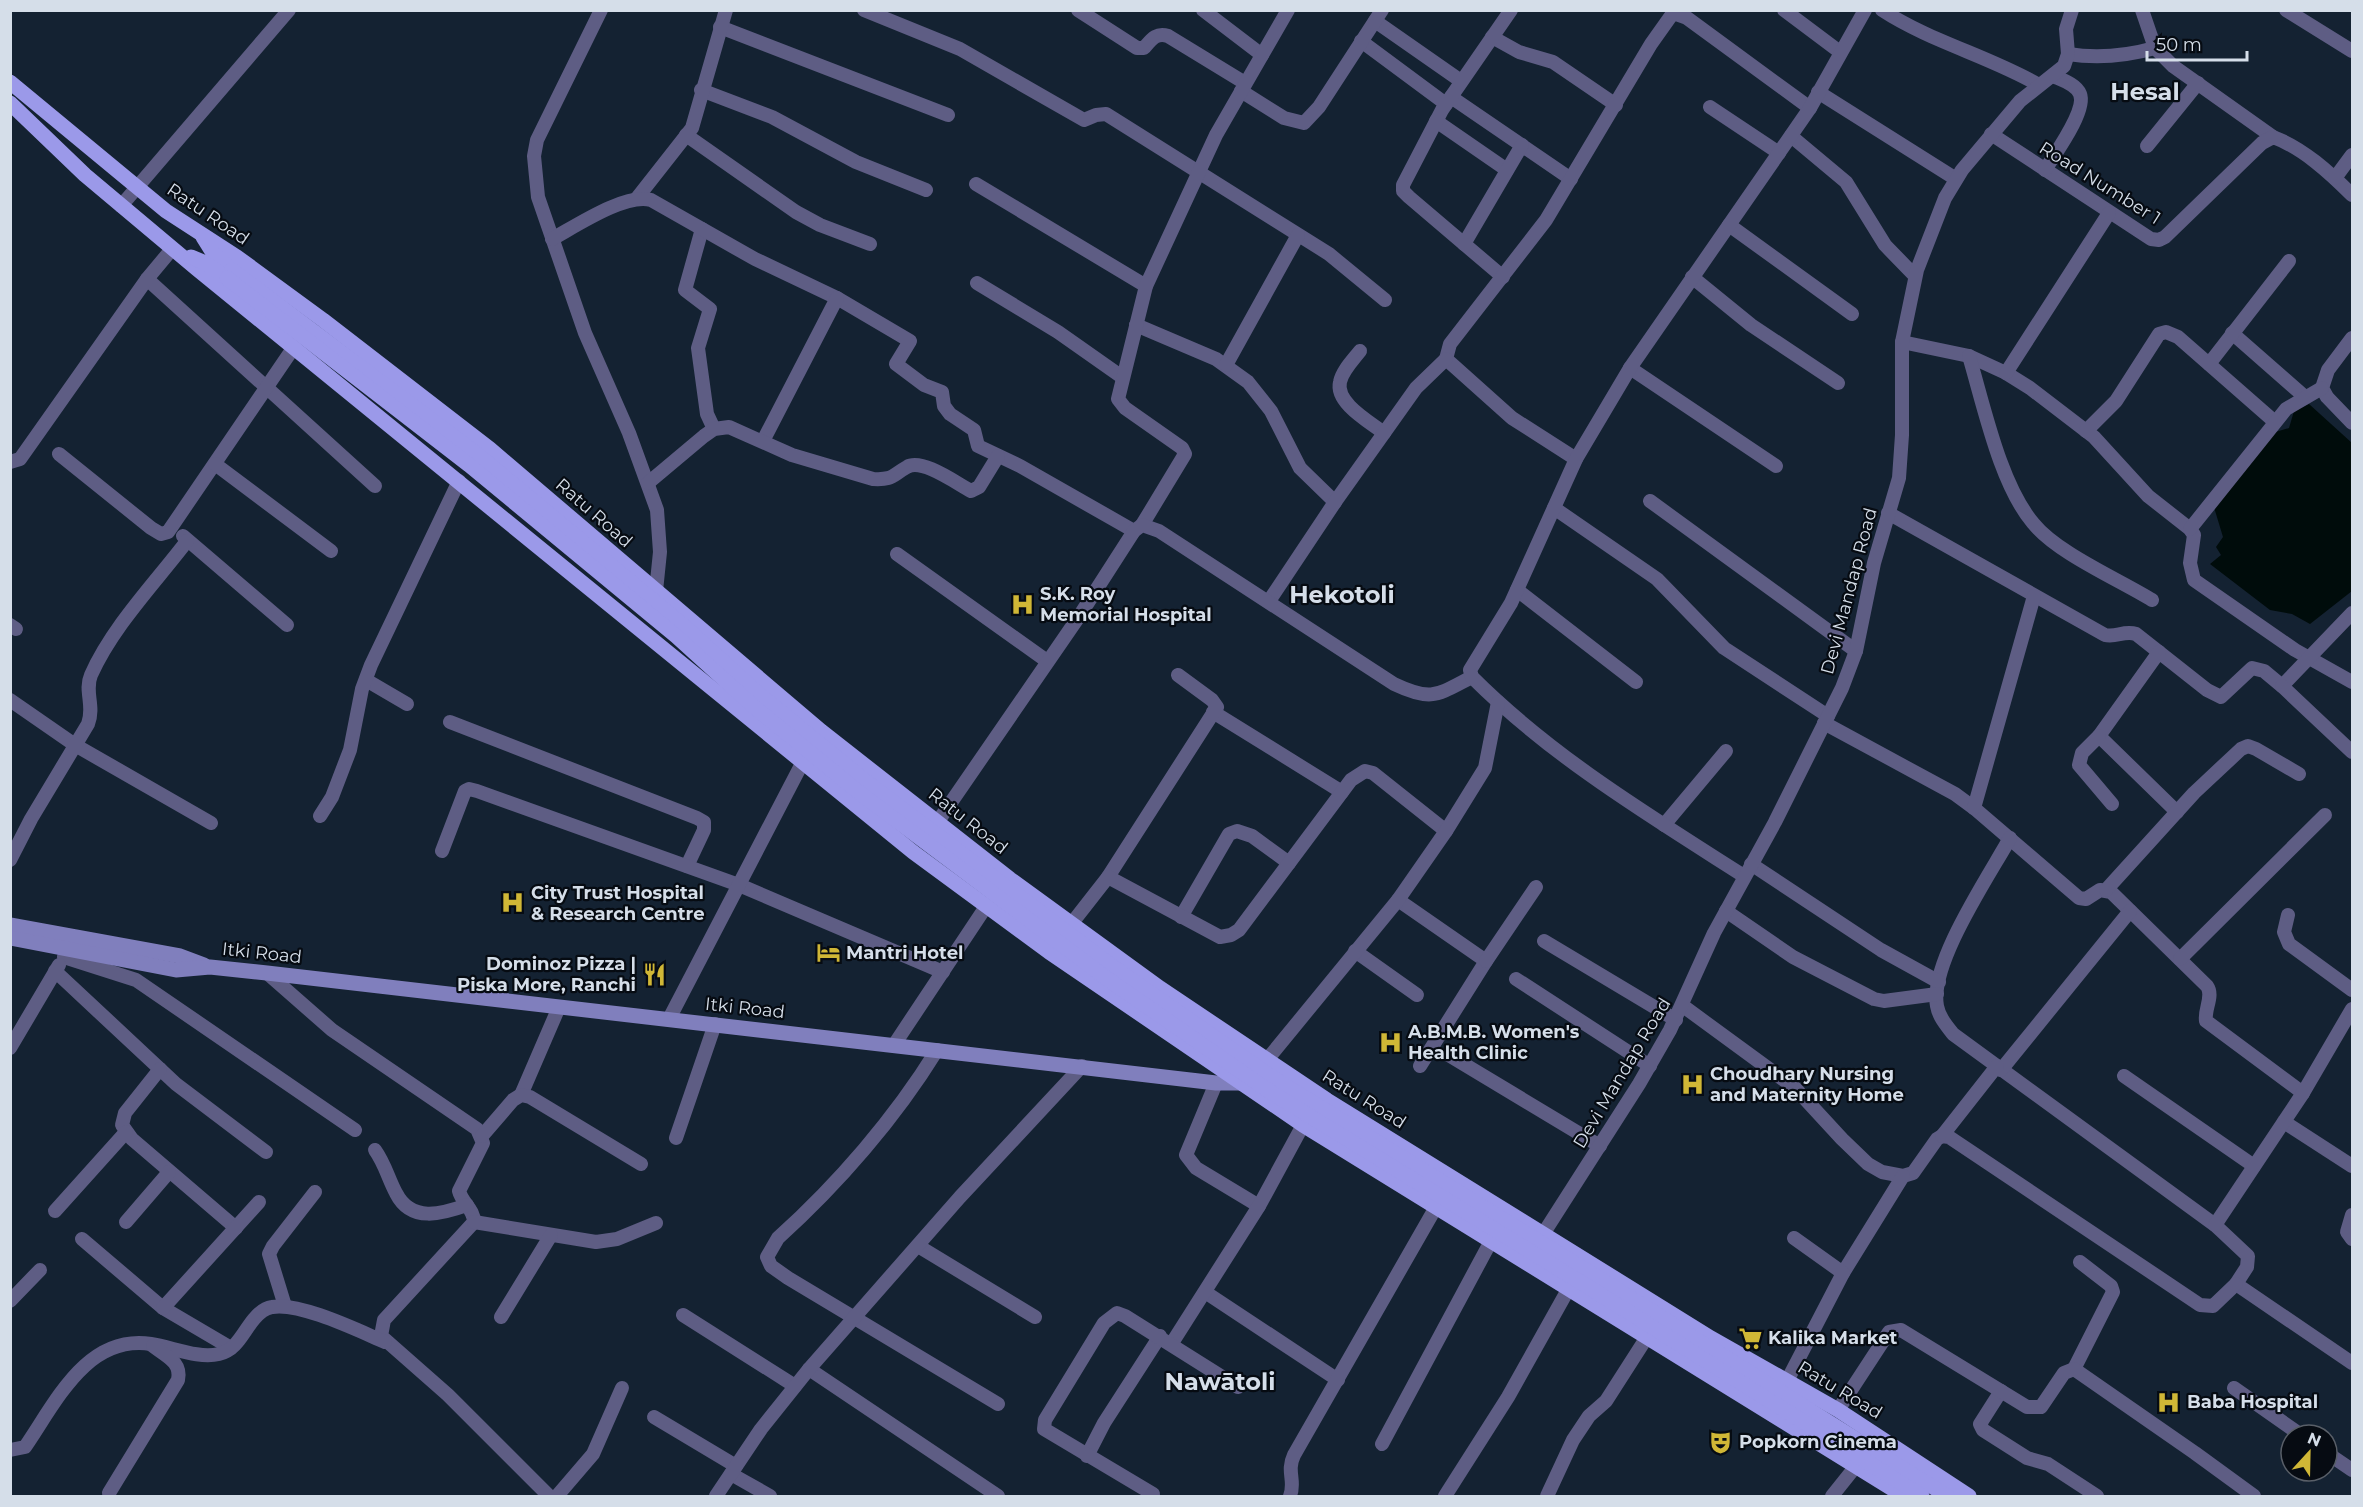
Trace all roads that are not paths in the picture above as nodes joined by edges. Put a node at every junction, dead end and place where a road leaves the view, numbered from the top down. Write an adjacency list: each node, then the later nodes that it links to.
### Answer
1 (289, 10): 54 (street)
2 (601, 10): 64 (street)
3 (726, 10): 16 (street)
4 (864, 10): 49 (street)
5 (1078, 10): 29 (street)
6 (1203, 10): 23 (street)
7 (1288, 10): 23 (street)
8 (1511, 10): 17 (street)
9 (1785, 10): 21 (street)
10 (1864, 10): 21 (street)
11 (1882, 10): 28 (street)
12 (2072, 10): 22 (street)
13 (2142, 10): 19 (street)
14 (2286, 10): 20 (street)
15 (1378, 16): 18 (street); 25 (street)
16 (720, 27): 30 (street); 37 (street)
17 (1492, 37): 25 (street); 34 (street)
18 (1360, 41): 29 (street); 32 (street)
19 (2155, 48): 22 (street); 27 (street)
20 (2352, 51)
21 (1840, 52): 31 (street)
22 (2068, 54): 24 (street, Devi Mandap Road)
23 (1262, 55): 29 (street)
24 (2053, 76): 28 (street, Devi Mandap Road); 48 (street)
25 (1461, 81): 32 (street)
26 (10, 82): 54 (main road, Ratu Road)
27 (2198, 83): 42 (street); 44 (street)
28 (2039, 85): 39 (street, Devi Mandap Road)
29 (1243, 87): 49 (street)
30 (701, 90): 40 (street); 55 (street)
31 (1818, 93): 36 (street); 52 (street)
32 (1449, 100): 38 (street); 43 (street)
33 (10, 103): 58 (main road)
34 (1616, 105): 36 (street); 51 (street)
35 (1710, 107): 45 (street)
36 (1810, 108): 41 (street)
37 (948, 116)
38 (1437, 121): 47 (street); 66 (street)
39 (1991, 134): 48 (street, Road Number 1); 52 (street, Devi Mandap Road)
40 (686, 135): 57 (street); 65 (street)
41 (1791, 136): 45 (street); 70 (street)
42 (2273, 137): 50 (street); 59 (street, Road Number 1)
43 (1522, 145): 47 (street); 51 (street)
44 (2147, 146)
45 (1779, 153): 60 (street)
46 (2352, 155): 50 (street)
47 (1507, 170): 66 (street)
48 (2044, 170): 59 (street, Road Number 1)
49 (1199, 174): 63 (street); 75 (street)
50 (2335, 178): 56 (street)
51 (1571, 179): 71 (street)
52 (1956, 179): 70 (street, Devi Mandap Road)
53 (976, 184): 75 (street)
54 (137, 188): 58 (street); 62 (main road, Ratu Road)
55 (926, 190)
56 (2352, 195)
57 (637, 198): 61 (street); 64 (street)
58 (122, 206): 67 (main road)
59 (2109, 213): 90 (street)
60 (1729, 225): 72 (street); 78 (street)
61 (702, 229): 76 (street); 98 (street)
62 (200, 232): 69 (main road); 122 (main road, Ratu Road)
63 (1298, 235): 77 (street); 88 (street)
64 (552, 239): 109 (street)
65 (870, 244)
66 (1464, 244): 71 (street)
67 (174, 251): 69 (main road); 73 (street); 83 (main road)
68 (2289, 261): 80 (street)
69 (229, 274): 303 (main road, bridge); 304 (main road, bridge)
70 (1916, 276): 82 (street, Devi Mandap Road)
71 (1503, 277): 86 (street)
72 (1692, 277): 89 (street); 92 (street)
73 (147, 279): 93 (street); 105 (street)
74 (977, 283): 91 (street)
75 (1146, 286): 79 (street)
76 (837, 298): 101 (street); 103 (street)
77 (1385, 300)
78 (1852, 314)
79 (1136, 325): 88 (street); 91 (street)
80 (2232, 333): 87 (street); 95 (street)
81 (2352, 338): 94 (street)
82 (1902, 342): 85 (street); 114 (street, Devi Mandap Road)
83 (294, 347): 93 (street); 108 (main road)
84 (1360, 351): 100 (street)
85 (1969, 356): 90 (street); 124 (street)
86 (1446, 359): 100 (street); 104 (street)
87 (2210, 364): 96 (street); 99 (street)
88 (1226, 365): 112 (street)
89 (1630, 368): 104 (street); 107 (street)
90 (2006, 373): 99 (street)
91 (1122, 377): 116 (street)
92 (1838, 383)
93 (267, 388): 106 (street); 110 (street)
94 (2322, 388): 95 (street); 97 (street)
95 (2305, 397): 96 (street)
96 (2275, 422): 117 (street)
97 (2352, 423)
98 (714, 429): 101 (street); 109 (street)
99 (2086, 431): 117 (street)
100 (1384, 434): 112 (street)
101 (763, 441): 103 (street)
102 (59, 454): 115 (street)
103 (998, 456): 116 (street)
104 (1576, 459): 113 (street)
105 (10, 462)
106 (215, 464): 115 (street); 119 (street)
107 (1776, 466)
108 (459, 481): 134 (street); 149 (main road)
109 (648, 483): 122 (street)
110 (375, 486)
111 (1650, 501): 128 (street)
112 (1335, 502): 125 (street)
113 (1554, 508): 121 (street); 142 (street)
114 (1888, 513): 123 (street); 128 (street, Devi Mandap Road)
115 (172, 527): 118 (street)
116 (1138, 528): 125 (street); 131 (street)
117 (2190, 529): 130 (street)
118 (188, 541): 127 (street); 146 (street)
119 (331, 551)
120 (897, 554): 131 (street)
121 (1517, 590): 133 (street); 135 (street)
122 (656, 591): 144 (main road, Ratu Road)
123 (2034, 596): 129 (street); 153 (street)
124 (2152, 600)
125 (1269, 601): 133 (street)
126 (2352, 613): 130 (street)
127 (287, 625)
128 (1856, 651): 142 (street, Devi Mandap Road)
129 (2159, 652): 137 (street); 145 (street)
130 (2309, 657): 136 (street); 137 (street)
131 (1047, 661): 158 (street)
132 (1178, 675): 141 (street)
133 (1472, 677): 139 (street)
134 (366, 680): 140 (street); 156 (street)
135 (1636, 682)
136 (2352, 682)
137 (2282, 686): 148 (street)
138 (10, 700): 146 (street)
139 (1498, 702): 159 (street); 160 (street)
140 (407, 704)
141 (1213, 712): 151 (street); 168 (street)
142 (1826, 719): 153 (street); 167 (street, Devi Mandap Road)
143 (450, 722): 166 (street)
144 (821, 731): 149 (street); 158 (main road, Ratu Road)
145 (2099, 736): 152 (street); 154 (street)
146 (75, 745): 157 (street); 164 (street)
147 (1726, 751): 159 (street)
148 (2352, 752)
149 (802, 762): 163 (main road); 169 (street)
150 (2299, 774): 154 (street)
151 (1342, 792): 160 (street); 165 (street)
152 (2112, 804)
153 (1974, 808): 161 (street)
154 (2176, 812): 171 (street)
155 (2325, 815): 185 (street)
156 (320, 816)
157 (211, 823)
158 (938, 823): 163 (street); 178 (main road, Ratu Road)
159 (1664, 825): 167 (street)
160 (1446, 831): 172 (street)
161 (2010, 838): 171 (street); 192 (street)
162 (442, 851): 166 (street)
163 (913, 852): 173 (main road)
164 (10, 860)
165 (1289, 863): 177 (street); 177 (street)
166 (687, 866): 169 (street)
167 (1748, 870): 174 (street, Devi Mandap Road); 192 (street)
168 (1108, 877): 177 (street); 178 (street)
169 (739, 885): 189 (street); 198 (street)
170 (1536, 887): 186 (street)
171 (2106, 890): 175 (street)
172 (1398, 900): 182 (street); 186 (street)
173 (987, 905): 183 (main road); 189 (street)
174 (1726, 911): 192 (street); 195 (street, Devi Mandap Road)
175 (2130, 911): 185 (street); 209 (street)
176 (2288, 915): 193 (street)
177 (1181, 917)
178 (1071, 923): 183 (street); 205 (main road, Ratu Road)
179 (10, 925): 187 (street)
180 (10, 938): 184 (street)
181 (1544, 941): 199 (street)
182 (1355, 951): 194 (street); 205 (street)
183 (1049, 952): 213 (main road)
184 (65, 953): 187 (street); 188 (street); 218 (street)
185 (2180, 959): 214 (street)
186 (1486, 961): 207 (street)
187 (210, 967): 190 (street, Itki Road)
188 (55, 971): 202 (street); 210 (street)
189 (943, 972): 201 (street)
190 (267, 973): 196 (street, Itki Road); 220 (street)
191 (1516, 979): 208 (street)
192 (1938, 988): 209 (street)
193 (2352, 990)
194 (1417, 995)
195 (1683, 1006): 199 (street, Devi Mandap Road); 230 (street)
196 (559, 1007): 198 (street, Itki Road); 215 (street)
197 (2352, 1009): 214 (street)
198 (669, 1019): 200 (street, Itki Road)
199 (1676, 1020): 208 (street, Devi Mandap Road)
200 (715, 1024): 201 (street, Itki Road); 222 (street)
201 (894, 1045): 203 (street, Itki Road)
202 (10, 1048)
203 (937, 1050): 206 (street, Itki Road); 262 (street)
204 (1446, 1054): 223 (street)
205 (1266, 1061): 213 (street); 243 (main road, Ratu Road)
206 (1082, 1066): 212 (street, Itki Road); 249 (street)
207 (1420, 1066)
208 (1650, 1066): 223 (street, Devi Mandap Road)
209 (1999, 1068): 221 (street); 241 (street)
210 (160, 1069): 219 (street); 225 (street)
211 (2124, 1076): 227 (street)
212 (1216, 1083): 213 (street, Itki Road); 234 (street)
213 (1242, 1083): 217 (main road)
214 (2303, 1093): 216 (street)
215 (522, 1095): 220 (street); 226 (street)
216 (2284, 1122): 227 (street); 228 (street)
217 (1304, 1125): 234 (street); 235 (main road)
218 (356, 1130)
219 (126, 1132): 229 (street); 236 (street)
220 (482, 1136): 233 (street)
221 (1942, 1136): 230 (street); 254 (street)
222 (676, 1138)
223 (1600, 1146): 243 (street, Devi Mandap Road)
224 (375, 1150): 233 (street)
225 (266, 1152)
226 (641, 1164)
227 (2254, 1166): 241 (street)
228 (2352, 1166)
229 (169, 1172): 238 (street); 242 (street)
230 (1903, 1176): 253 (street)
231 (315, 1192): 258 (street)
232 (259, 1202): 242 (street)
233 (467, 1205): 239 (street)
234 (1259, 1206): 256 (street)
235 (1436, 1207): 248 (main road); 272 (street)
236 (55, 1211)
237 (2352, 1215): 247 (street)
238 (126, 1222)
239 (474, 1222): 244 (street); 266 (street)
240 (656, 1223): 244 (street)
241 (2215, 1225): 254 (street)
242 (236, 1228): 259 (street)
243 (1544, 1233): 250 (street, Devi Mandap Road); 273 (main road, Ratu Road)
244 (551, 1235): 261 (street)
245 (1794, 1238): 253 (street)
246 (82, 1239): 259 (street)
247 (2352, 1239)
248 (1491, 1241): 250 (main road); 283 (street)
249 (918, 1246): 262 (street); 263 (street)
250 (1526, 1262): 255 (main road)
251 (2080, 1262): 271 (street)
252 (40, 1270): 257 (street)
253 (1843, 1273): 273 (street)
254 (2236, 1284): 269 (street)
255 (1569, 1288): 264 (main road); 299 (street)
256 (1205, 1292): 265 (street); 272 (street)
257 (10, 1301)
258 (285, 1306): 266 (street); 268 (street)
259 (163, 1308): 268 (street)
260 (683, 1315): 274 (street)
261 (501, 1317)
262 (855, 1317): 270 (street); 279 (street)
263 (1035, 1317)
264 (1647, 1337): 287 (main road); 300 (street)
265 (1166, 1340): 275 (street); 285 (street); 285 (street)
266 (385, 1342): 290 (street)
267 (148, 1343): 268 (street); 284 (street); 291 (street)
268 (231, 1348)
269 (2352, 1364)
270 (809, 1369): 274 (street); 297 (street)
271 (2074, 1369): 278 (street); 307 (street)
272 (1338, 1380): 298 (street)
273 (1787, 1381): 280 (main road, Ratu Road)
274 (795, 1386): 288 (street)
275 (1238, 1387)
276 (622, 1388): 294 (street)
277 (2234, 1388): 282 (street)
278 (2001, 1391): 280 (street); 306 (street)
279 (998, 1404)
280 (1838, 1410): 305 (main road, Ratu Road)
281 (654, 1417): 288 (street)
282 (2284, 1423)
283 (1382, 1444)
284 (10, 1450)
285 (1088, 1456): 292 (street)
286 (2339, 1461): 289 (street)
287 (1856, 1466): 301 (street); 302 (main road)
288 (734, 1470): 295 (street); 296 (street)
289 (2352, 1470)
290 (533, 1491): 293 (street)
291 (109, 1493)
292 (1153, 1494)
293 (549, 1497)
294 (557, 1497)
295 (716, 1497)
296 (770, 1497)
297 (998, 1497)
298 (1290, 1497)
299 (1445, 1497)
300 (1547, 1497)
301 (1832, 1497)
302 (1904, 1497)
303 (1922, 1497)
304 (1947, 1497)
305 (1969, 1497)
306 (2097, 1497)
307 (2254, 1497)

